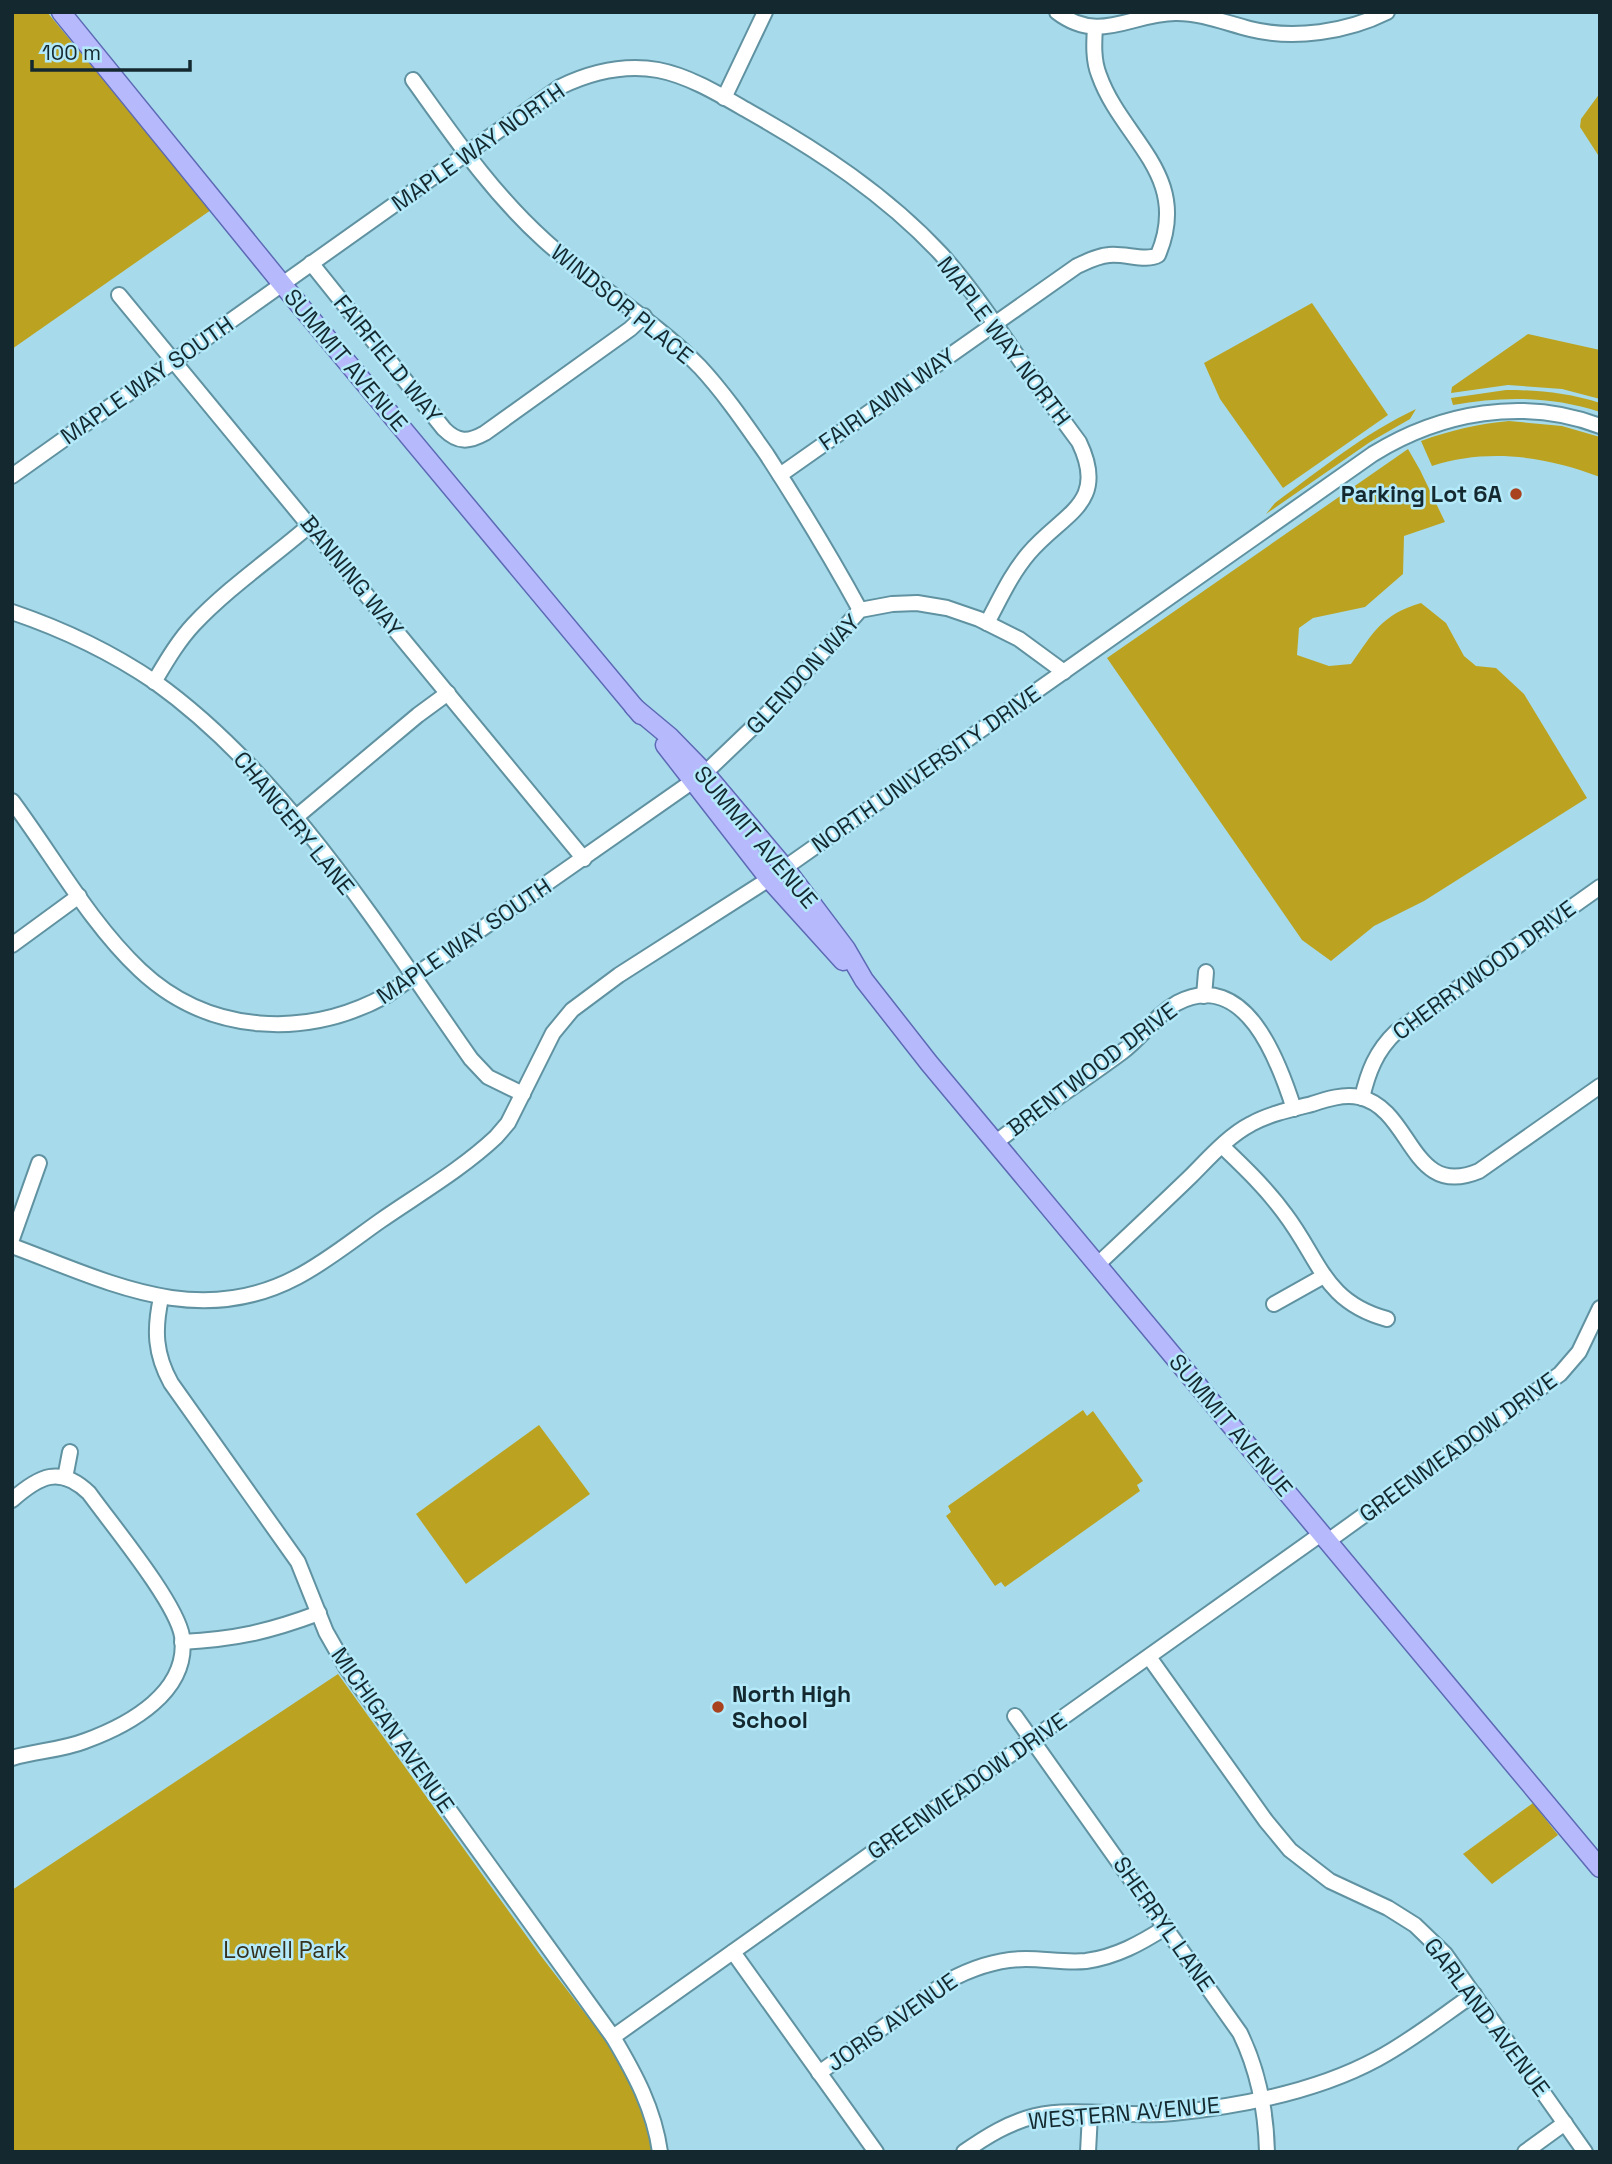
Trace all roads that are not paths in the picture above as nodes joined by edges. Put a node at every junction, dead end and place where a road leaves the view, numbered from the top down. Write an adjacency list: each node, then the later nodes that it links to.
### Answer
1 (61, 12): 10 (main road, SUMMIT AVENUE)
2 (765, 12): 7 (street)
3 (1058, 12): 5 (street)
4 (1387, 12): 5 (street)
5 (1095, 27): 13 (street, FAIRLAWN WAY)
6 (413, 80): 8 (street, WINDSOR PLACE)
7 (724, 98): 8 (street, MAPLE WAY NORTH); 13 (street, MAPLE WAY NORTH)
8 (466, 154): 9 (street, MAPLE WAY NORTH); 12 (street, WINDSOR PLACE)
9 (311, 263): 10 (street, MAPLE WAY NORTH); 12 (street, FAIRFIELD WAY)
10 (282, 284): 14 (street, MAPLE WAY SOUTH); 25 (main road, SUMMIT AVENUE)
11 (118, 295): 14 (street, BANNING WAY)
12 (644, 316): 16 (street, WINDSOR PLACE)
13 (995, 323): 16 (street, FAIRLAWN WAY); 21 (street, MAPLE WAY NORTH)
14 (174, 361): 17 (street, MAPLE WAY SOUTH); 18 (street, BANNING WAY)
15 (1600, 426): 22 (street, NORTH UNIVERSITY DRIVE)
16 (780, 475): 19 (street, WINDSOR PLACE)
17 (12, 476)
18 (310, 525): 23 (street); 24 (street, BANNING WAY)
19 (860, 610): 21 (street, GLENDON WAY); 25 (street, GLENDON WAY)
20 (12, 612): 23 (street, CHANCERY LANE)
21 (987, 623): 22 (street, GLENDON WAY)
22 (1064, 672): 29 (street, NORTH UNIVERSITY DRIVE)
23 (154, 682): 27 (street, CHANCERY LANE)
24 (448, 693): 27 (street); 28 (street, BANNING WAY)
25 (699, 777): 28 (street, MAPLE WAY SOUTH); 29 (main road, SUMMIT AVENUE); 30 (main road, SUMMIT AVENUE)
26 (12, 801): 32 (street, MAPLE WAY SOUTH)
27 (295, 818): 35 (street, CHANCERY LANE)
28 (584, 859): 35 (street, MAPLE WAY SOUTH)
29 (785, 868): 30 (street, NORTH UNIVERSITY DRIVE); 36 (main road, SUMMIT AVENUE)
30 (769, 879): 36 (main road, SUMMIT AVENUE); 39 (street, NORTH UNIVERSITY DRIVE)
31 (1600, 887): 40 (street, CHERRYWOOD DRIVE)
32 (79, 896): 33 (street); 35 (street, MAPLE WAY SOUTH)
33 (12, 945)
34 (1206, 972): 37 (street)
35 (414, 978): 39 (street, CHANCERY LANE)
36 (864, 980): 42 (main road, SUMMIT AVENUE)
37 (1204, 996): 41 (street, BRENTWOOD DRIVE); 42 (street, BRENTWOOD DRIVE)
38 (1600, 1086): 40 (street)
39 (523, 1094): 49 (street, NORTH UNIVERSITY DRIVE)
40 (1362, 1098): 41 (street)
41 (1294, 1108): 43 (street)
42 (995, 1143): 47 (main road, SUMMIT AVENUE)
43 (1222, 1146): 47 (street); 48 (street)
44 (39, 1163): 45 (street)
45 (12, 1239)
46 (12, 1245): 49 (street, NORTH UNIVERSITY DRIVE)
47 (1097, 1265): 56 (main road, SUMMIT AVENUE)
48 (1324, 1276): 50 (street); 52 (street)
49 (161, 1298): 57 (street, MICHIGAN AVENUE)
50 (1274, 1304)
51 (1600, 1308): 56 (street, GREENMEADOW DRIVE)
52 (1387, 1319)
53 (71, 1452): 54 (street)
54 (65, 1478): 55 (street); 58 (street)
55 (12, 1500)
56 (1324, 1538): 59 (street, GREENMEADOW DRIVE); 63 (main road, SUMMIT AVENUE)
57 (319, 1613): 58 (street); 67 (street, MICHIGAN AVENUE)
58 (182, 1642): 62 (street)
59 (1149, 1657): 61 (street, GREENMEADOW DRIVE); 66 (street, GARLAND AVENUE)
60 (1016, 1716): 61 (street, SHERRYL LANE)
61 (1032, 1739): 64 (street, SHERRYL LANE); 65 (street, GREENMEADOW DRIVE)
62 (12, 1758)
63 (1600, 1868)
64 (1166, 1927): 68 (street, JORIS AVENUE); 69 (street, SHERRYL LANE)
65 (733, 1952): 67 (street, GREENMEADOW DRIVE); 68 (street)
66 (1474, 1994): 69 (street, WESTERN AVENUE); 71 (street, GARLAND AVENUE)
67 (613, 2037): 72 (street, MICHIGAN AVENUE)
68 (819, 2073): 73 (street)
69 (1262, 2098): 70 (street, WESTERN AVENUE); 76 (street, SHERRYL LANE)
70 (1090, 2114): 74 (street, WESTERN AVENUE); 75 (street)
71 (1565, 2123): 77 (street); 78 (street, GARLAND AVENUE)
72 (660, 2152)
73 (876, 2152)
74 (964, 2152)
75 (1087, 2152)
76 (1267, 2152)
77 (1525, 2152)
78 (1585, 2152)

